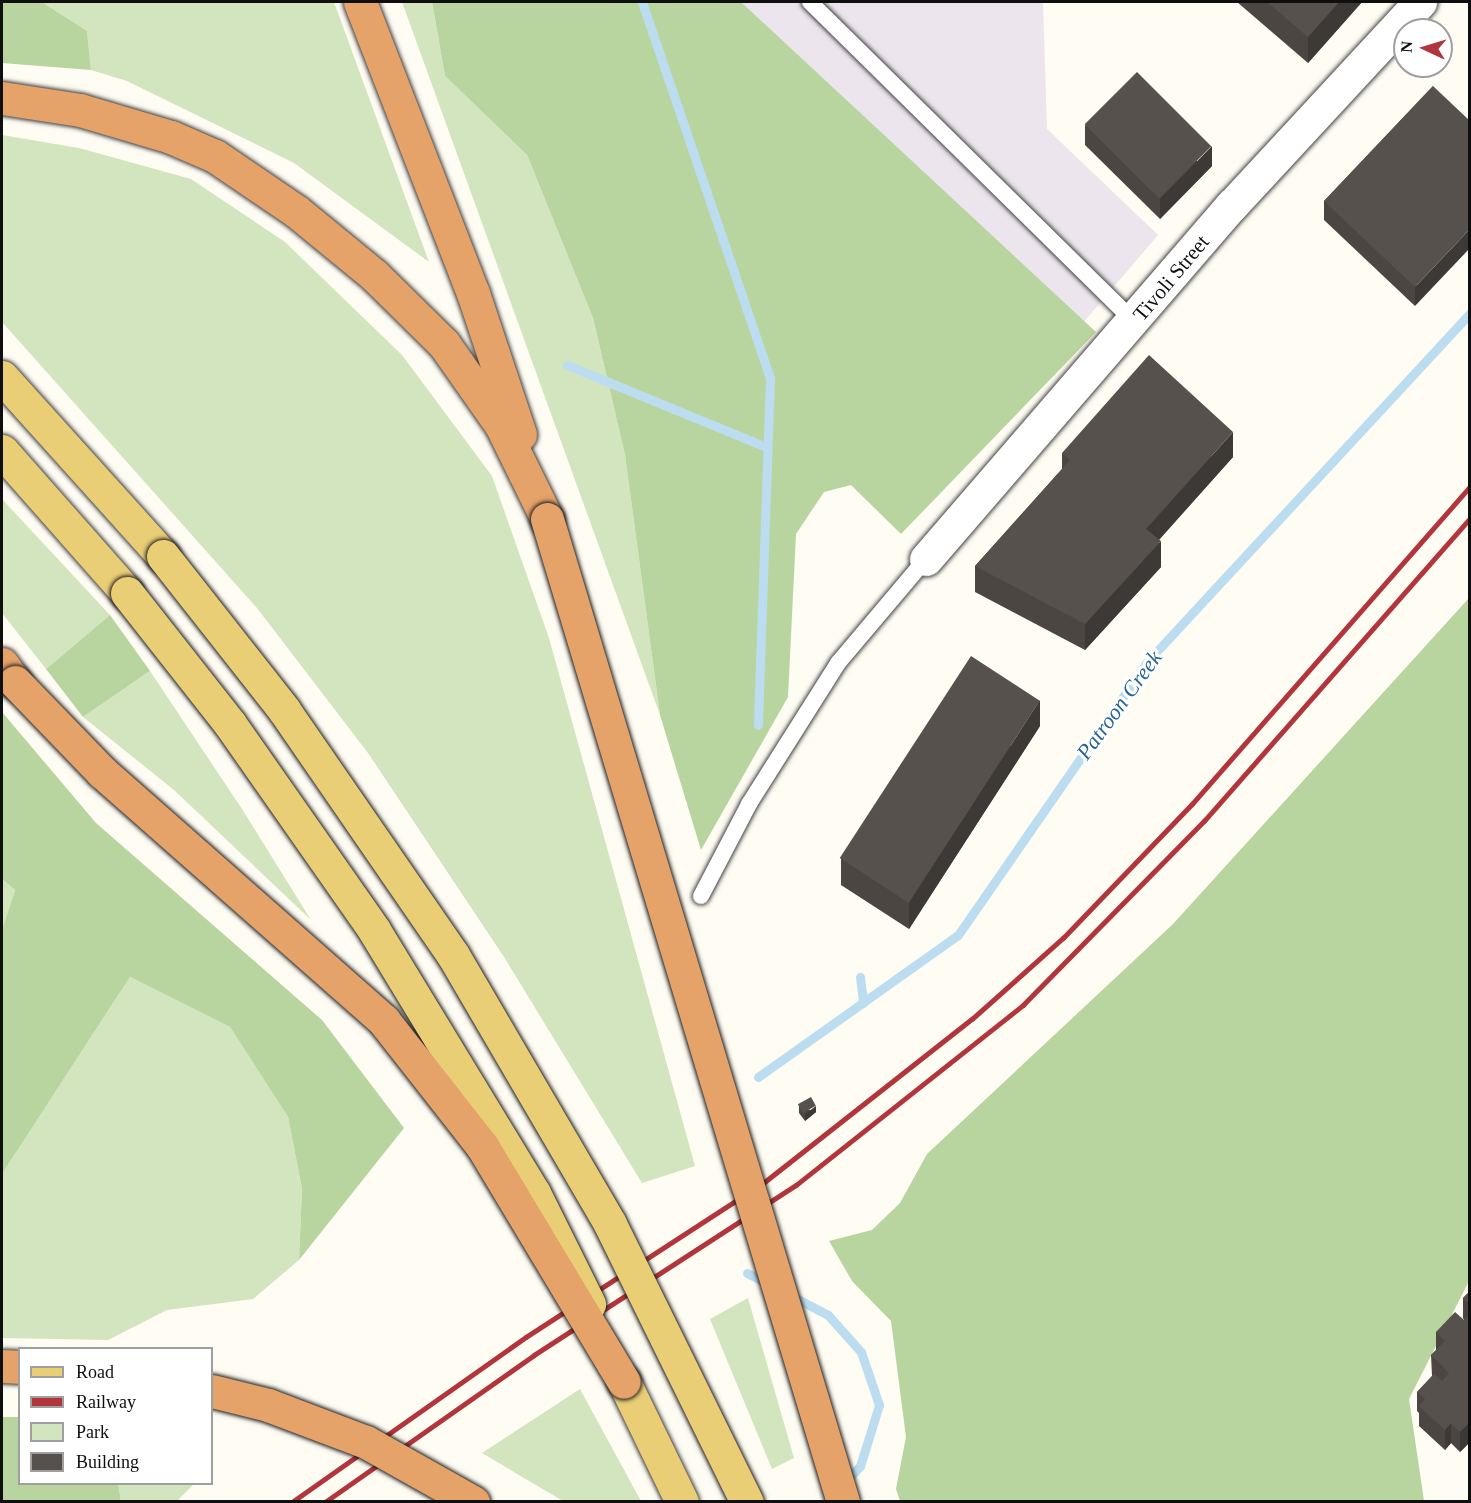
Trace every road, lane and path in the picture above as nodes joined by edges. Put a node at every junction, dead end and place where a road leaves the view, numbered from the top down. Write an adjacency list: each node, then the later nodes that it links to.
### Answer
1 (360, 2): 8 (highway)
2 (810, 2): 5 (lane)
3 (1420, 2): 5 (street, Tivoli Street)
4 (2, 98): 8 (highway)
5 (1135, 322): 9 (street, Tivoli Street)
6 (2, 377): 18 (main road, bridge)
7 (2, 451): 14 (main road, bridge)
8 (547, 519): 19 (highway, bridge)
9 (927, 559): 11 (lane)
10 (8, 673): 14 (highway, bridge)
11 (701, 896)
12 (2, 1366): 13 (highway)
13 (18, 1367)
14 (624, 1382): 17 (main road)
15 (213, 1391): 16 (highway, bridge)
16 (473, 1502)
17 (682, 1502)
18 (747, 1502)
19 (843, 1502)

